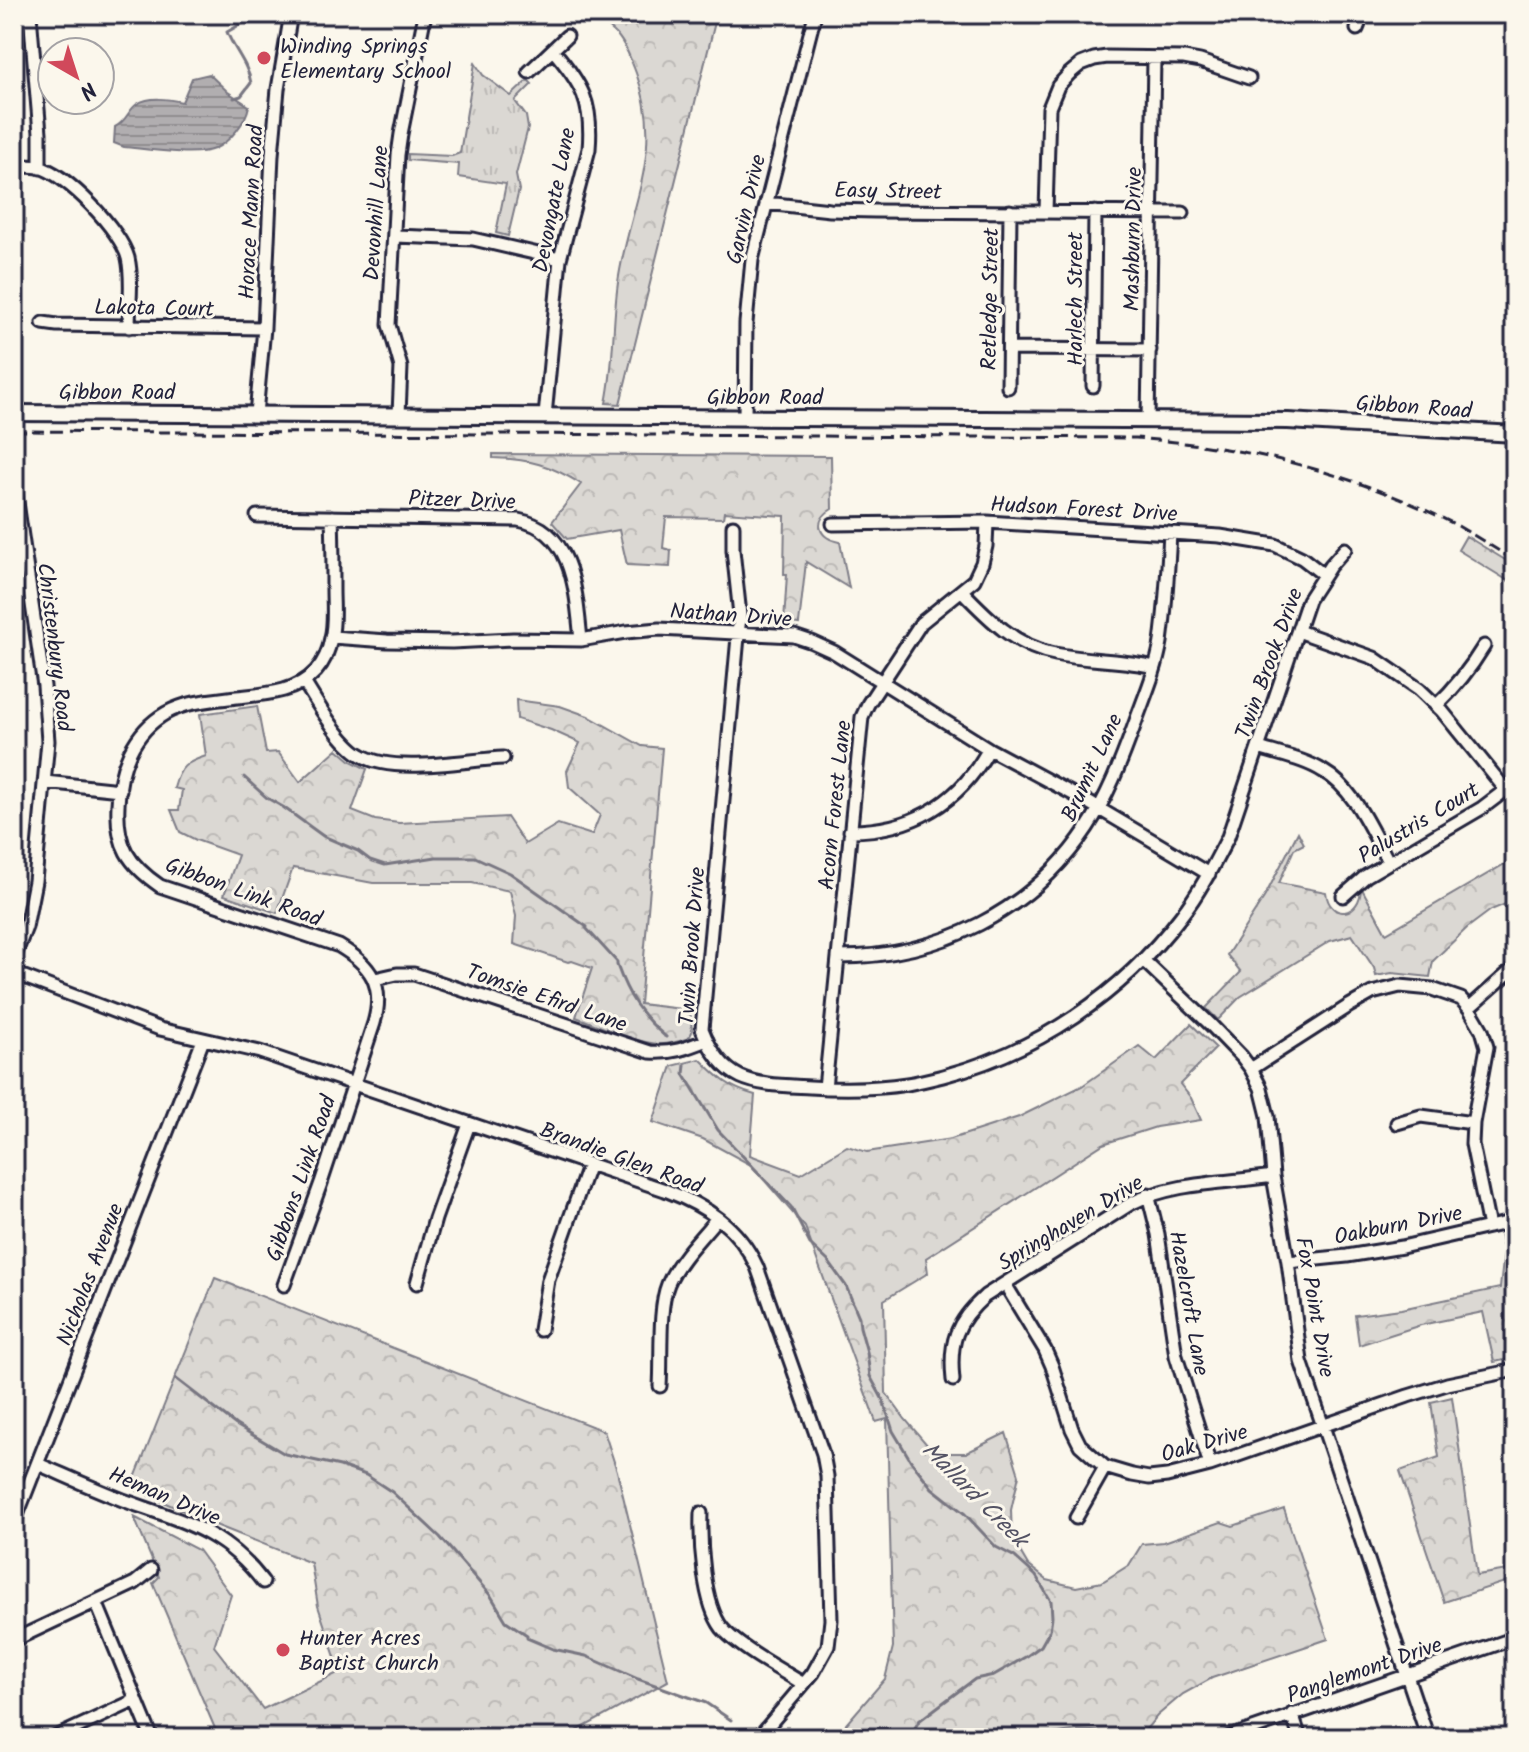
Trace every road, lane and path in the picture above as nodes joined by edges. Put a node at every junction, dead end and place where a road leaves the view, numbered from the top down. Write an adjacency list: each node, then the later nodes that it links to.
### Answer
1 (30, 14): 13 (street)
2 (291, 14): 24 (street, Horace Mann Road)
3 (425, 14): 20 (street, Devonhill Lane)
4 (815, 14): 14 (street, Garvin Drive)
5 (1363, 14): 6 (street)
6 (1357, 29)
7 (567, 36): 8 (street)
8 (553, 50): 10 (street); 21 (street, Devongate Lane)
9 (1154, 58): 11 (street); 16 (street); 18 (street, Mashburn Drive)
10 (529, 72)
11 (1249, 78)
12 (14, 166): 13 (street)
13 (40, 168): 23 (street)
14 (766, 203): 15 (street, Easy Street); 34 (street, Garvin Drive)
15 (1010, 211): 16 (street, Easy Street); 25 (street, Retledge Street)
16 (1046, 212): 17 (street, Easy Street)
17 (1095, 212): 18 (street, Easy Street); 26 (street, Harlech Street)
18 (1152, 213): 19 (street, Easy Street); 27 (street, Mashburn Drive)
19 (1183, 213)
20 (395, 236): 21 (street); 32 (street, Devonhill Lane)
21 (560, 259): 33 (street, Devongate Lane)
22 (43, 323): 23 (street, Lakota Court)
23 (129, 327): 24 (street, Lakota Court)
24 (264, 328): 31 (street, Horace Mann Road)
25 (1009, 349): 26 (street); 29 (street, Retledge Street)
26 (1094, 350): 27 (street); 28 (street, Harlech Street)
27 (1150, 350): 35 (street, Mashburn Drive)
28 (1093, 386)
29 (1008, 387)
30 (14, 413): 31 (main road, Gibbon Road)
31 (256, 414): 32 (main road, Gibbon Road)
32 (399, 414): 33 (main road, Gibbon Road)
33 (545, 416): 34 (main road, Gibbon Road)
34 (745, 417): 35 (main road, Gibbon Road)
35 (1148, 420): 36 (main road, Gibbon Road)
36 (1515, 434)
37 (14, 482): 45 (street, Christenbury Road)
38 (257, 516): 39 (street, Pitzer Drive)
39 (332, 517): 50 (street); 51 (street, Pitzer Drive)
40 (987, 522): 41 (street, Hudson Forest Drive); 43 (street, Hudson Forest Drive); 47 (street, Acorn Forest Lane)
41 (833, 524)
42 (733, 526): 49 (street, Twin Brook Drive)
43 (1170, 533): 46 (street, Hudson Forest Drive); 53 (street, Brumit Lane)
44 (1345, 549): 46 (street, Twin Brook Drive)
45 (20, 568): 60 (street, Christenbury Road)
46 (1324, 575): 48 (street, Twin Brook Drive)
47 (962, 591): 53 (street); 55 (street, Acorn Forest Lane)
48 (1298, 631): 56 (street); 57 (street, Twin Brook Drive)
49 (738, 633): 51 (street, Nathan Drive); 55 (street, Nathan Drive); 76 (street, Twin Brook Drive)
50 (332, 637): 51 (street, Nathan Drive); 54 (street)
51 (581, 640)
52 (1484, 646): 56 (street)
53 (1155, 667): 63 (street, Brumit Lane)
54 (304, 682): 59 (street); 62 (street, Gibbon Link Road)
55 (883, 682): 58 (street, Nathan Drive); 64 (street, Acorn Forest Lane)
56 (1436, 706): 61 (street)
57 (1259, 748): 65 (street); 66 (street, Twin Brook Drive)
58 (989, 749): 63 (street, Nathan Drive); 64 (street)
59 (503, 758)
60 (45, 782): 62 (street); 69 (street, Christenbury Road)
61 (1511, 786): 65 (street, Palustris Court)
62 (120, 790): 73 (street, Gibbon Link Road)
63 (1098, 808): 66 (street, Nathan Drive); 68 (street, Brumit Lane)
64 (850, 831): 68 (street, Acorn Forest Lane)
65 (1388, 861): 67 (street, Palustris Court)
66 (1209, 874): 70 (street, Twin Brook Drive)
67 (1343, 896)
68 (839, 957): 79 (street, Acorn Forest Lane)
69 (14, 958)
70 (1143, 960): 77 (street, Fox Point Drive); 79 (street, Twin Brook Drive)
71 (1515, 967): 74 (street)
72 (14, 973): 75 (street, Brandie Glen Road)
73 (375, 979): 76 (street, Tomsie Efird Lane); 78 (street)
74 (1469, 1008): 77 (street); 81 (street)
75 (203, 1040): 78 (street, Brandie Glen Road); 98 (street, Nicholas Avenue)
76 (707, 1040): 79 (street, Twin Brook Drive)
77 (1251, 1069): 84 (street, Fox Point Drive)
78 (353, 1085): 82 (street, Brandie Glen Road); 92 (street, Gibbons Link Road)
79 (825, 1088)
80 (1397, 1123): 81 (street)
81 (1473, 1123): 88 (street)
82 (469, 1124): 83 (street, Brandie Glen Road); 90 (street)
83 (589, 1164): 86 (street, Brandie Glen Road); 93 (street)
84 (1273, 1176): 85 (street, Springhaven Drive); 89 (street, Fox Point Drive)
85 (1148, 1194): 91 (street, Springhaven Drive); 99 (street, Hazelcroft Lane)
86 (717, 1218): 96 (street); 110 (street, Brandie Glen Road)
87 (1515, 1221): 88 (street, Oakburn Drive)
88 (1489, 1227): 89 (street, Oakburn Drive)
89 (1288, 1262): 97 (street, Fox Point Drive)
90 (417, 1283)
91 (1005, 1284): 95 (street, Springhaven Drive); 100 (street)
92 (284, 1285)
93 (540, 1330)
94 (1515, 1370): 97 (street, Oak Drive)
95 (953, 1380)
96 (660, 1386)
97 (1322, 1426): 99 (street, Oak Drive); 109 (street, Fox Point Drive)
98 (38, 1464): 103 (street, Nicholas Avenue); 105 (street, Heman Drive)
99 (1210, 1465): 100 (street, Oak Drive)
100 (1105, 1467): 102 (street)
101 (701, 1513): 110 (street)
102 (1076, 1518)
103 (14, 1523)
104 (151, 1570): 106 (street)
105 (263, 1582)
106 (96, 1602): 108 (street); 111 (street)
107 (1515, 1638): 109 (street, Panglemont Drive)
108 (14, 1640)
109 (1407, 1675): 112 (street, Panglemont Drive); 118 (street, Fox Point Drive)
110 (804, 1684): 115 (street, Brandie Glen Road)
111 (136, 1700): 113 (street); 114 (street)
112 (1292, 1714): 116 (street, Panglemont Drive); 117 (street)
113 (54, 1738)
114 (152, 1738)
115 (758, 1738)
116 (1227, 1738)
117 (1300, 1738)
118 (1428, 1738)

